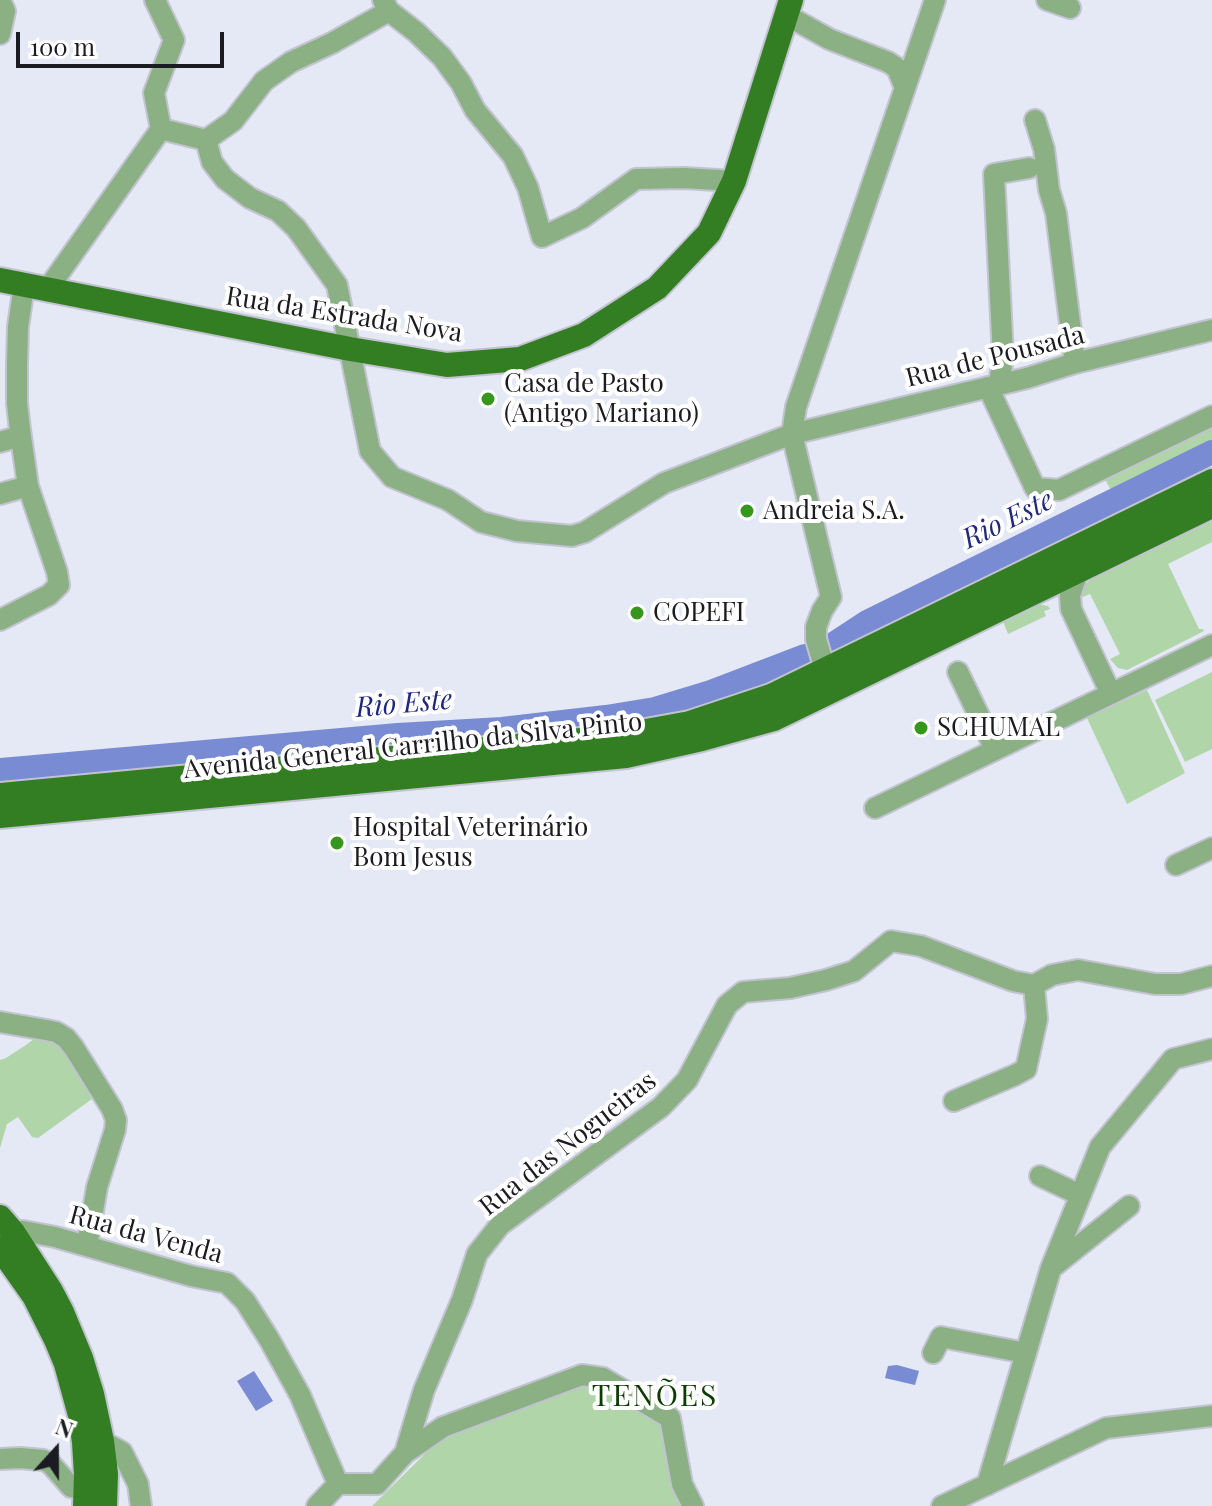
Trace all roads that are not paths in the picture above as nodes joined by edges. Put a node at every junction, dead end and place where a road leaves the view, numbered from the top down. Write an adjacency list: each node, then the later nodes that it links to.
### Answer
1 (0, 0): 8 (street)
2 (155, 0): 13 (street)
3 (935, 0): 11 (street)
4 (1047, 0): 6 (street)
5 (386, 5): 14 (street); 16 (street)
6 (1070, 8)
7 (787, 15): 9 (street); 10 (main road, Rua da Estrada Nova)
8 (0, 34)
9 (829, 39): 10 (street); 11 (street)
10 (774, 55): 16 (main road, Rua da Estrada Nova)
11 (905, 88): 25 (street)
12 (1035, 120): 21 (street)
13 (161, 129): 14 (street); 17 (street)
14 (206, 140): 19 (street, Rua de Pousada)
15 (1029, 168): 20 (street)
16 (734, 181): 19 (main road, Rua da Estrada Nova)
17 (24, 285): 19 (main road, Rua da Estrada Nova); 26 (street)
18 (1212, 330): 21 (street, Rua de Pousada)
19 (350, 349): 25 (street, Rua de Pousada)
20 (1003, 357): 22 (street); 23 (street)
21 (1075, 363): 22 (street, Rua de Pousada)
22 (1027, 378): 23 (street, Rua de Pousada)
23 (993, 386): 24 (street); 25 (street, Rua de Pousada)
24 (1212, 416)
25 (792, 434): 37 (street)
26 (21, 436): 27 (street); 29 (street)
27 (0, 442)
28 (1212, 481): 37 (main road, Avenida General Carrilho da Silva Pinto)
29 (28, 486): 30 (street); 35 (street)
30 (0, 494)
31 (1212, 506): 32 (main road, Avenida General Carrilho da Silva Pinto)
32 (1078, 572): 33 (main road, Avenida General Carrilho da Silva Pinto); 34 (street)
33 (1036, 592): 34 (street); 43 (main road, Avenida General Carrilho da Silva Pinto)
34 (1071, 609): 39 (street)
35 (0, 620)
36 (1212, 645): 39 (street)
37 (825, 670): 41 (main road, Avenida General Carrilho da Silva Pinto)
38 (958, 672): 40 (street)
39 (1111, 694): 40 (street)
40 (995, 749): 42 (street)
41 (0, 795)
42 (875, 808)
43 (0, 816)
44 (1212, 848): 45 (street)
45 (1176, 865)
46 (1212, 976): 47 (street)
47 (1034, 985): 50 (street); 61 (street, Rua das Nogueiras)
48 (0, 1022): 55 (street)
49 (1212, 1049): 52 (street)
50 (954, 1101)
51 (1040, 1176): 52 (street)
52 (1080, 1195): 56 (street)
53 (1129, 1206): 56 (street)
54 (3, 1235): 55 (street, Rua da Venda); 60 (main road)
55 (87, 1246): 64 (street, Rua da Venda)
56 (1051, 1268): 58 (street)
57 (933, 1353): 58 (street)
58 (1026, 1353): 65 (street)
59 (1212, 1416): 65 (street)
60 (103, 1445): 63 (street); 66 (main road); 67 (main road); 68 (street)
61 (405, 1453): 64 (street); 70 (street)
62 (0, 1459): 66 (street)
63 (120, 1474)
64 (338, 1484): 69 (street)
65 (987, 1485): 71 (street)
66 (86, 1498)
67 (105, 1506)
68 (141, 1506)
69 (317, 1506)
70 (693, 1506)
71 (942, 1506)

